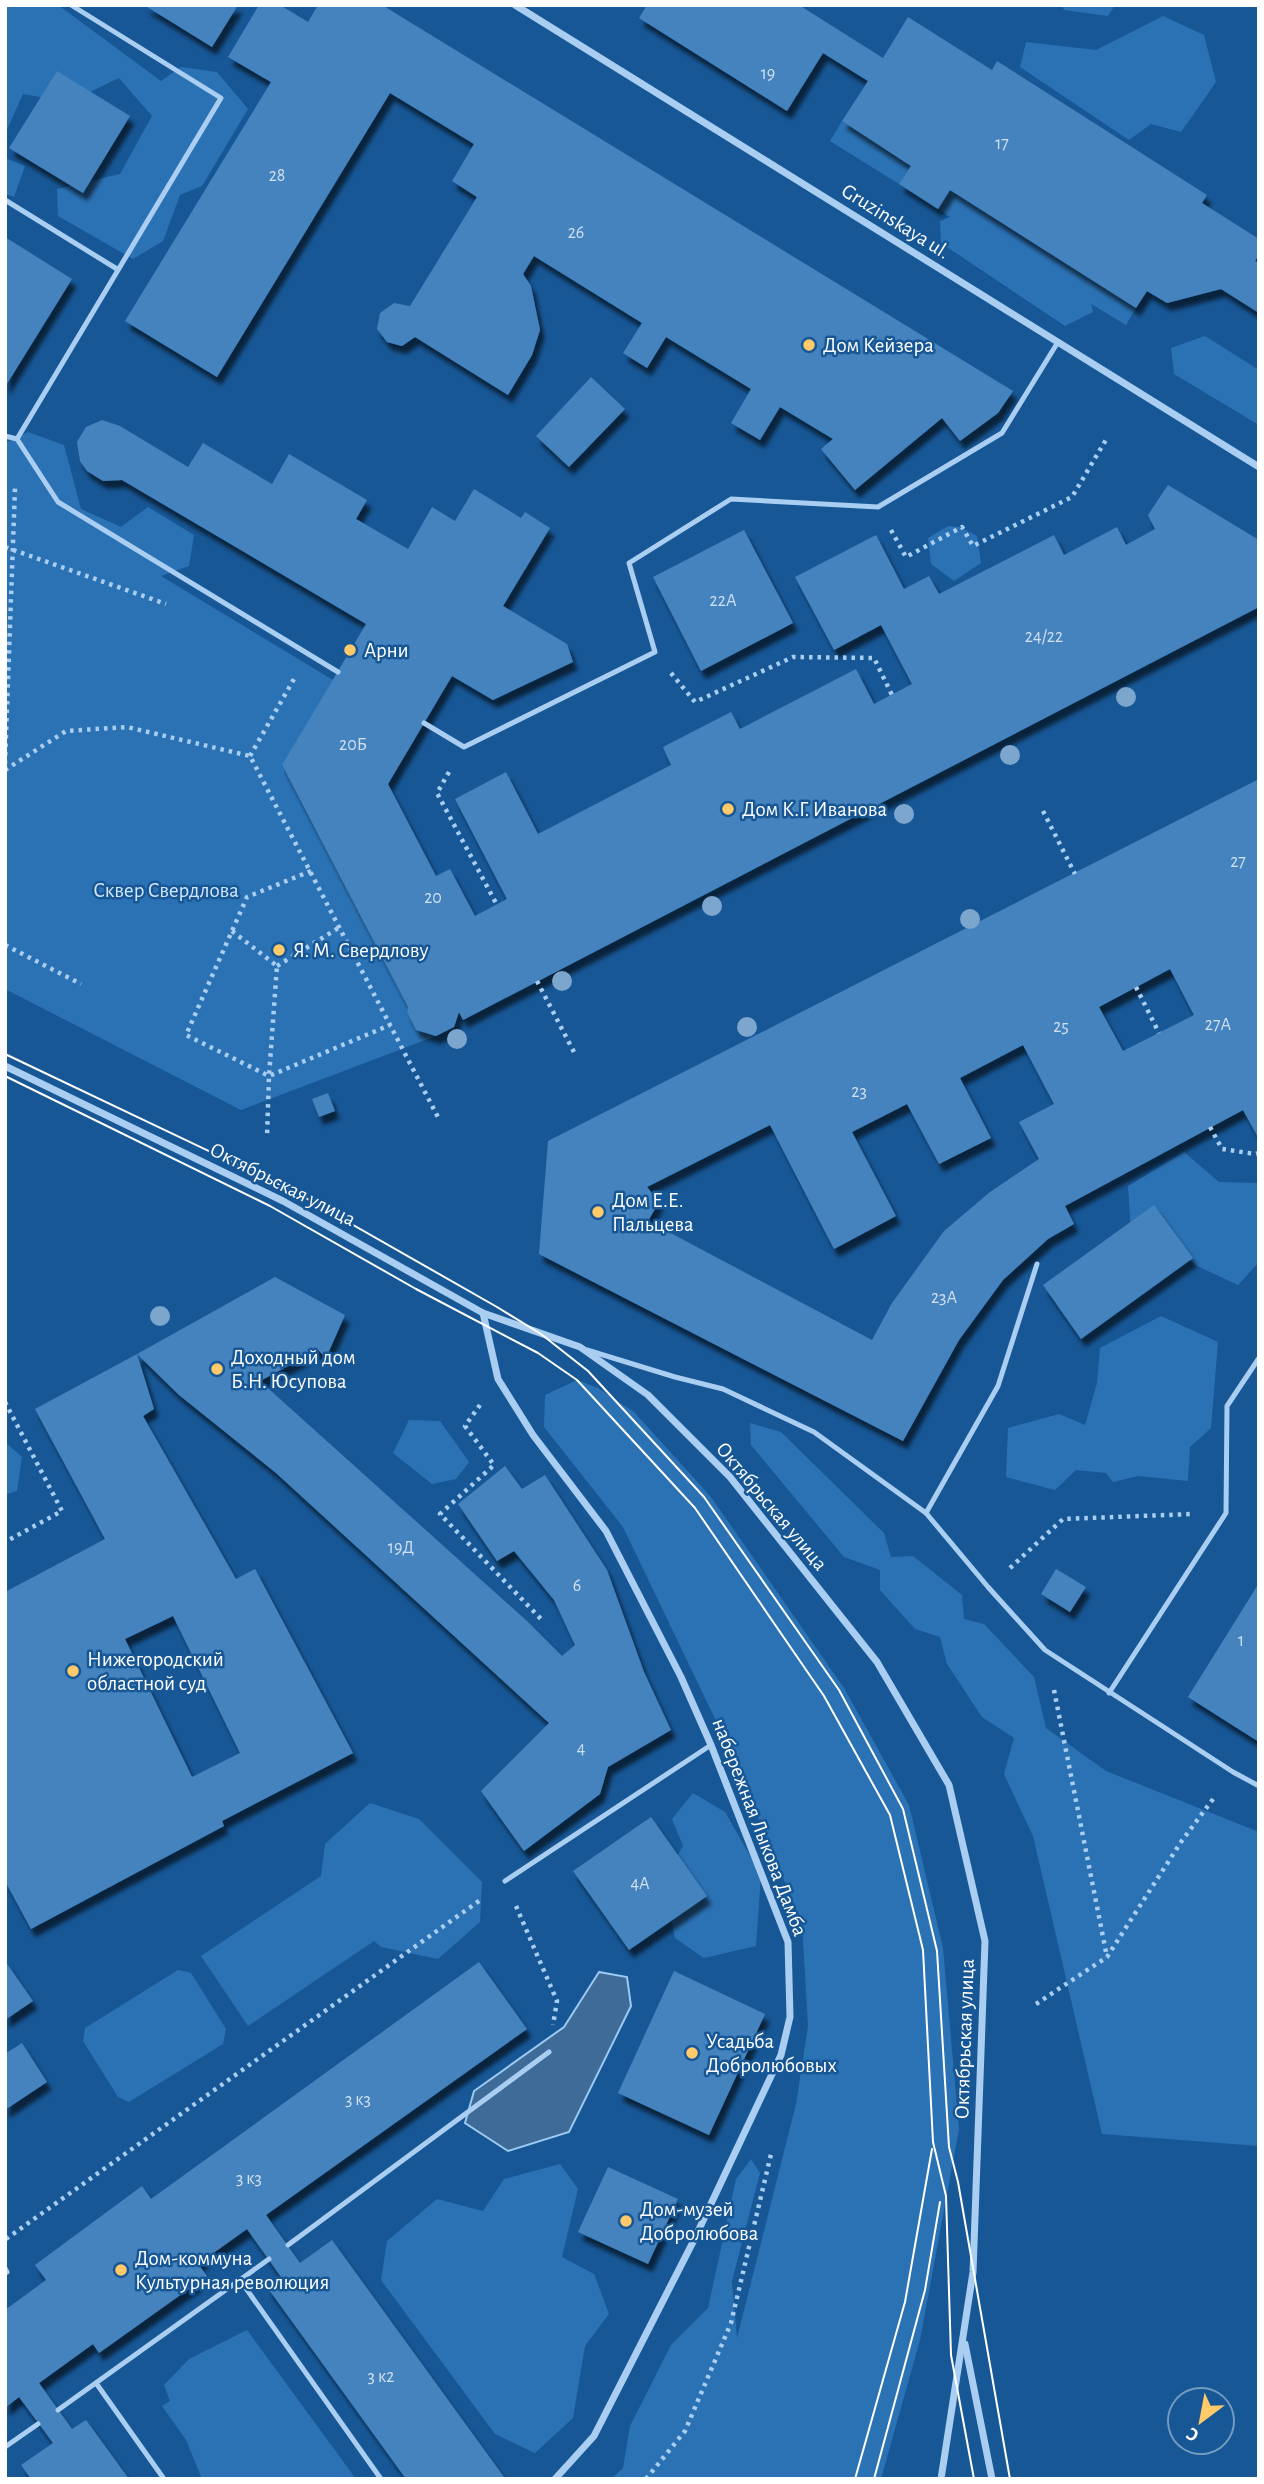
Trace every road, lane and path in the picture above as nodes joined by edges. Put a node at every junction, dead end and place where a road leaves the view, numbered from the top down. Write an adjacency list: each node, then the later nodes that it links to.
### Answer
1 (71, 5): 4 (lane)
2 (515, 5): 5 (street, Gruzinskaya ul.)
3 (5, 200): 4 (lane)
4 (117, 269): 8 (lane)
5 (1058, 342): 9 (street, Gruzinskaya ul.); 10 (lane)
6 (5, 436): 8 (lane)
7 (1107, 438): 10 (path)
8 (17, 439): 12 (path); 15 (lane)
9 (1259, 467)
10 (878, 507): 14 (lane)
11 (5, 547): 12 (path)
12 (13, 550): 13 (path); 19 (path)
13 (167, 604)
14 (655, 652): 16 (path); 18 (lane)
15 (338, 672)
16 (892, 695)
17 (424, 723): 18 (lane)
18 (464, 747): 24 (path)
19 (5, 764)
20 (5, 770): 22 (path)
21 (1043, 811): 23 (path)
22 (311, 872): 25 (path); 26 (path)
23 (1075, 874)
24 (497, 905)
25 (340, 927): 28 (path); 32 (path)
26 (232, 931): 28 (path); 36 (path)
27 (5, 945): 30 (path)
28 (278, 966): 36 (path)
29 (537, 981): 34 (path)
30 (81, 984)
31 (1136, 987): 33 (path)
32 (390, 1025): 36 (path); 37 (path)
33 (1159, 1033)
34 (575, 1054)
35 (5, 1066): 42 (street, Октябрьская улица)
36 (269, 1076): 39 (path)
37 (440, 1121)
38 (1210, 1127): 40 (path)
39 (267, 1137)
40 (1259, 1153)
41 (1037, 1264): 47 (lane)
42 (483, 1313): 43 (street, Октябрьская улица); 45 (street, набережная Лыкова Дамба)
43 (580, 1348): 47 (lane); 66 (street, Октябрьская улица)
44 (1259, 1358): 48 (lane)
45 (498, 1379): 51 (path); 54 (street, набережная Лыкова Дамба)
46 (5, 1402): 49 (path)
47 (926, 1513): 50 (lane)
48 (1226, 1513): 50 (path); 53 (lane)
49 (5, 1542)
50 (988, 1587): 52 (lane)
51 (541, 1619)
52 (1045, 1650): 53 (lane); 58 (path)
53 (1109, 1693): 55 (lane)
54 (711, 1745): 57 (lane); 73 (street, набережная Лыкова Дамба)
55 (1233, 1772): 56 (lane); 58 (path)
56 (1259, 1786)
57 (505, 1881): 60 (path); 62 (path)
58 (1107, 1957): 59 (path)
59 (1036, 2004)
60 (549, 2052): 63 (lane)
61 (774, 2139): 74 (path)
62 (5, 2239)
63 (288, 2245)
64 (269, 2259): 65 (lane)
65 (240, 2280): 67 (lane); 72 (lane)
66 (964, 2340): 75 (street, Октябрьская улица); 76 (street)
67 (96, 2383): 68 (lane); 71 (lane)
68 (58, 2410)
69 (38, 2424): 70 (lane)
70 (5, 2447)
71 (164, 2479)
72 (380, 2479)
73 (555, 2479)
74 (646, 2479)
75 (941, 2479)
76 (992, 2479)

